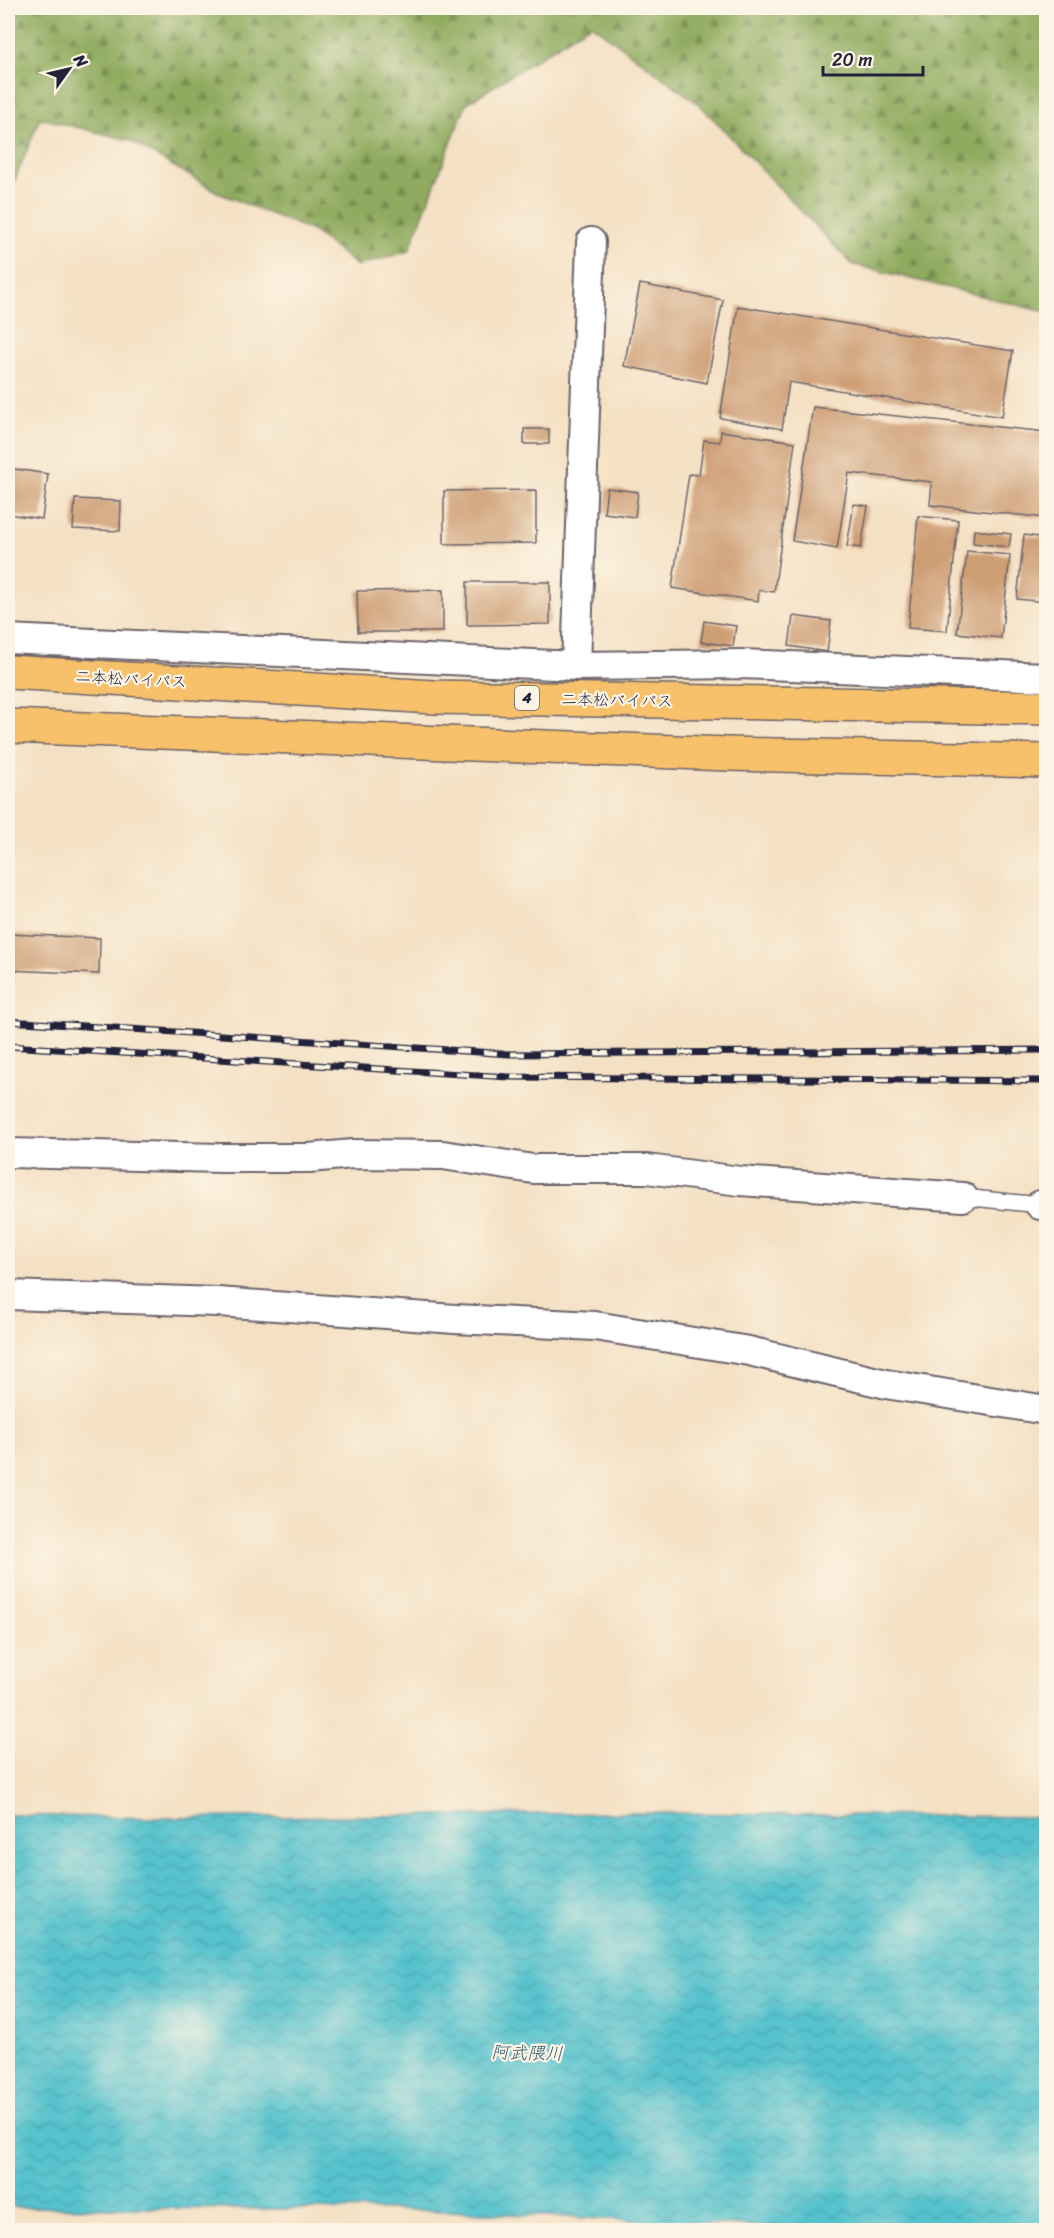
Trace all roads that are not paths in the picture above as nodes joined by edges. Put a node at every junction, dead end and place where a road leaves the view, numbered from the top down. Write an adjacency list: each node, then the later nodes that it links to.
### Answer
1 (591, 242): 3 (street)
2 (8, 639): 3 (street)
3 (576, 666): 5 (street)
4 (8, 672): 6 (highway, 二本松バイパス / 4)
5 (1047, 677)
6 (1047, 708)
7 (8, 726): 8 (highway)
8 (1047, 761)
9 (8, 1153): 10 (street)
10 (963, 1197): 11 (lane)
11 (1043, 1205)
12 (8, 1295): 13 (street)
13 (1047, 1410)

